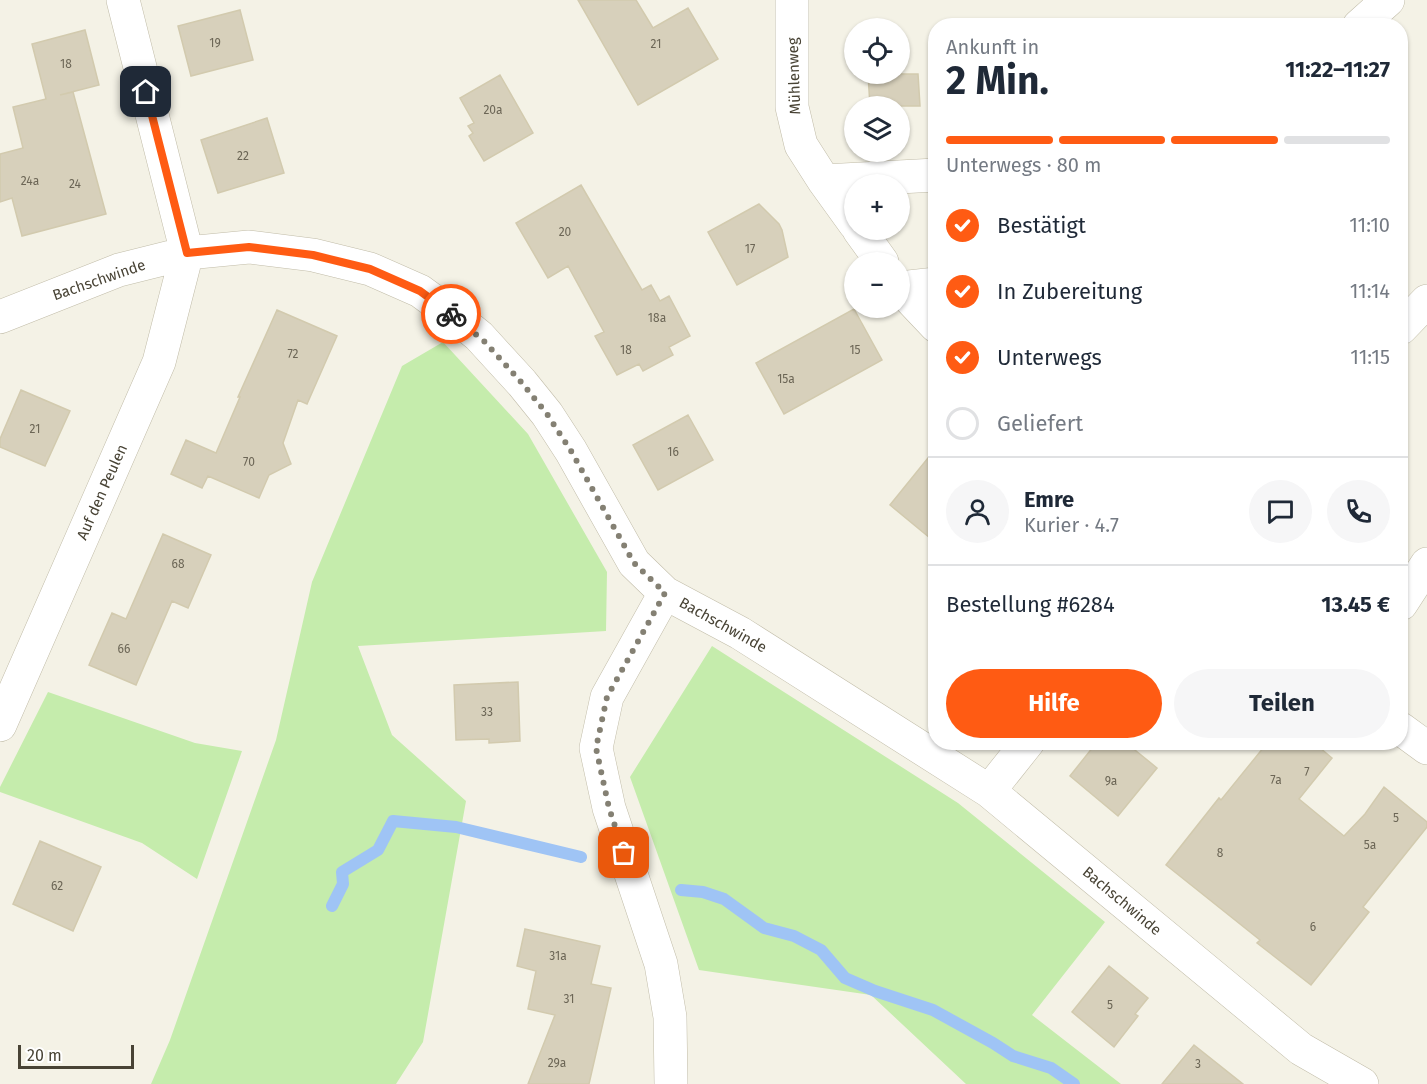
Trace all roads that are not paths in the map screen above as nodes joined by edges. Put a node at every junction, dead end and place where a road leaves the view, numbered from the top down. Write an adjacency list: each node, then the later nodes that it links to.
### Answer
1 (123, 0): 8 (street)
2 (792, 0): 6 (street, Mühlenweg)
3 (1388, 0): 4 (street)
4 (1368, 18)
5 (928, 175): 6 (street)
6 (824, 181): 7 (street, Mühlenweg)
7 (844, 209)
8 (187, 253): 13 (street, Bachschwinde); 17 (street, Bachschwinde); 19 (street, Auf den Peulen)
9 (928, 285): 10 (street)
10 (910, 287)
11 (910, 299): 14 (street)
12 (1427, 301): 15 (street)
13 (0, 317)
14 (928, 318)
15 (1408, 321)
16 (1427, 564): 18 (street)
17 (665, 593): 23 (street, Bachschwinde); 24 (street)
18 (1408, 593)
19 (0, 725)
20 (1408, 734): 21 (street)
21 (1427, 748)
22 (1021, 750): 23 (street)
23 (988, 791): 25 (street, Bachschwinde)
24 (671, 1084)
25 (1362, 1084)

